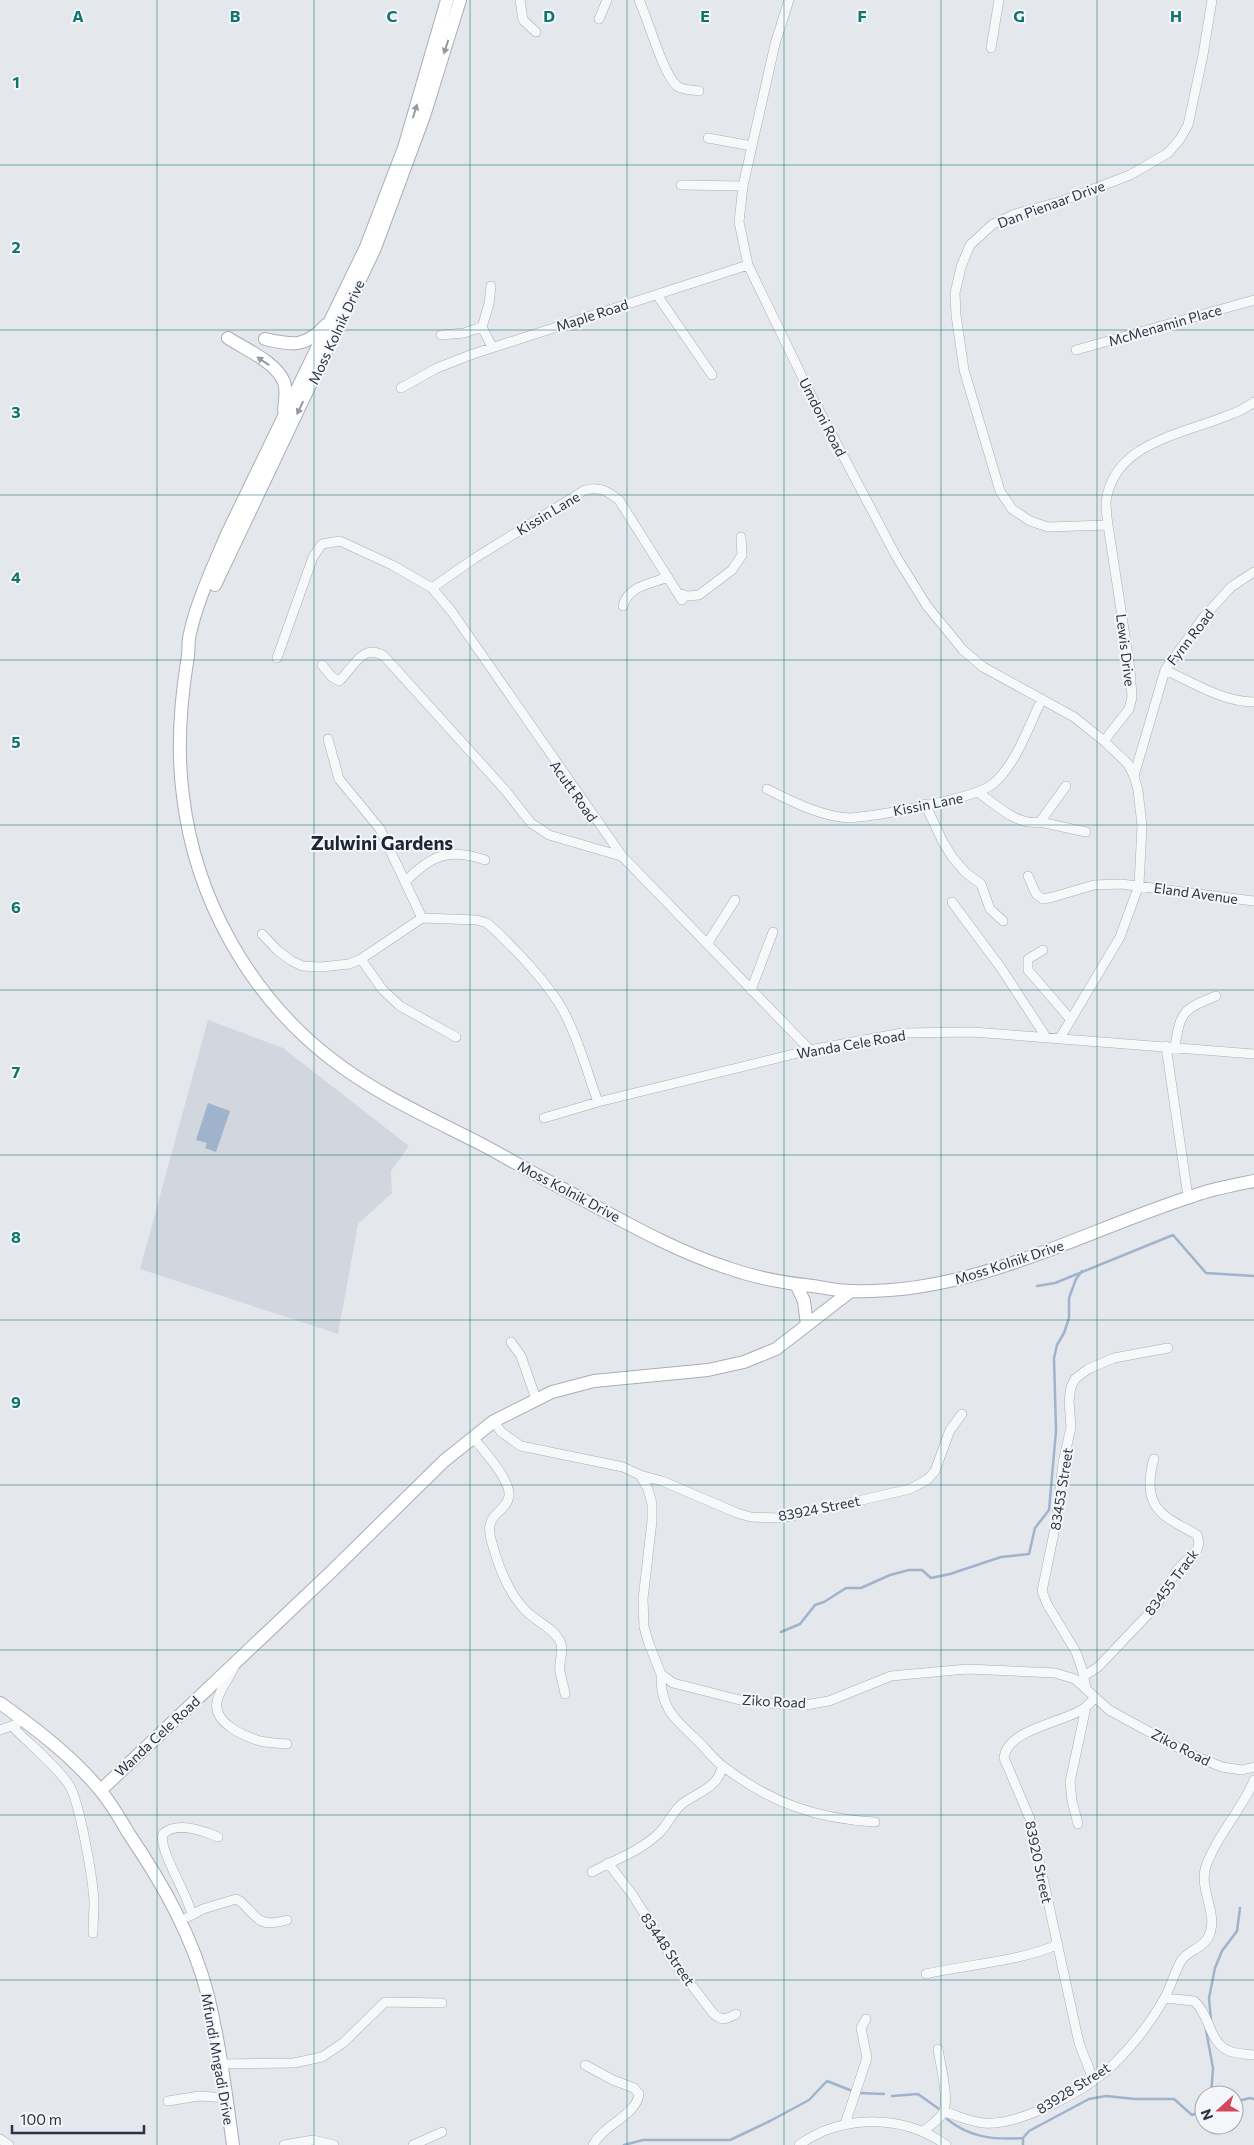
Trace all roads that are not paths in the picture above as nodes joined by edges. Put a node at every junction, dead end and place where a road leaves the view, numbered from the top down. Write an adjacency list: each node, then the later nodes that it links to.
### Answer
1 (446, 0): 21 (main road, Moss Kolnik Drive, one-way to 1)
2 (460, 0): 38 (main road, Moss Kolnik Drive, one-way to 38)
3 (520, 0): 10 (street)
4 (607, 0): 9 (street)
5 (639, 0): 12 (street)
6 (789, 0): 14 (street, Umdoni Road)
7 (999, 0): 11 (street)
8 (1212, 0): 32 (street, Dan Pienaar Drive)
9 (600, 19)
10 (536, 32)
11 (990, 48)
12 (699, 91)
13 (708, 138): 14 (street)
14 (752, 146): 16 (street, Umdoni Road)
15 (681, 185): 16 (street)
16 (743, 186): 17 (street, Umdoni Road)
17 (748, 265): 19 (street, Maple Road); 42 (street, Umdoni Road)
18 (491, 286): 22 (street)
19 (657, 295): 26 (street, Maple Road); 28 (street)
20 (1254, 300): 27 (street, McMenamin Place)
21 (330, 320): 25 (main road); 31 (main road, Moss Kolnik Drive)
22 (482, 327): 23 (street); 26 (street)
23 (441, 335)
24 (228, 338): 31 (main road, one-way to 24)
25 (265, 339)
26 (492, 348): 29 (street, Maple Road)
27 (1076, 350)
28 (712, 375)
29 (401, 388)
30 (1254, 402): 32 (street, Lewis Drive)
31 (284, 418): 38 (main road, Moss Kolnik Drive)
32 (1108, 525): 45 (street, Lewis Drive)
33 (741, 537): 35 (street, Kissin Lane)
34 (1254, 572): 41 (street, Fynn Road)
35 (668, 578): 36 (street, Kissin Lane); 37 (street)
36 (432, 588): 39 (street, Acutt Road); 53 (street, Acutt Road)
37 (623, 606)
38 (188, 655): 81 (main road, Moss Kolnik Drive)
39 (277, 658)
40 (322, 665): 53 (street)
41 (1165, 670): 43 (street); 46 (street, Fynn Road)
42 (1042, 699): 45 (street, Umdoni Road); 49 (street, Kissin Lane)
43 (1254, 702)
44 (328, 739): 56 (street)
45 (1104, 741): 46 (street)
46 (1134, 776): 57 (street)
47 (1066, 786): 51 (street)
48 (768, 789): 50 (street, Kissin Lane)
49 (978, 792): 50 (street, Kissin Lane); 51 (street)
50 (925, 804): 62 (street)
51 (1040, 822): 52 (street)
52 (1086, 832)
53 (622, 856): 65 (street, Acutt Road)
54 (485, 860): 56 (street)
55 (1028, 876): 57 (street, Eland Avenue)
56 (405, 882): 61 (street)
57 (1139, 885): 59 (street, Eland Avenue); 70 (street)
58 (735, 900): 65 (street)
59 (1254, 900)
60 (952, 902): 72 (street)
61 (422, 918): 67 (street); 77 (street)
62 (1003, 921)
63 (773, 932): 68 (street)
64 (262, 934): 67 (street)
65 (707, 944): 68 (street, Acutt Road)
66 (1043, 950): 70 (street)
67 (361, 959): 71 (street)
68 (751, 990): 75 (street, Acutt Road)
69 (1216, 996): 74 (street)
70 (1071, 1020): 73 (street)
71 (456, 1036)
72 (1046, 1037): 73 (street, Wanda Cele Road); 75 (street, Wanda Cele Road)
73 (1060, 1038): 74 (street, Wanda Cele Road)
74 (1170, 1046): 76 (street, Wanda Cele Road); 80 (street)
75 (810, 1050): 77 (street, Wanda Cele Road)
76 (1254, 1054)
77 (598, 1102): 78 (street, Wanda Cele Road)
78 (544, 1118)
79 (1254, 1181): 80 (main road, Moss Kolnik Drive)
80 (1188, 1198): 82 (main road, Moss Kolnik Drive)
81 (796, 1284): 82 (main road, Moss Kolnik Drive); 83 (main road)
82 (851, 1291): 83 (main road, Wanda Cele Road)
83 (807, 1325): 86 (main road, Wanda Cele Road)
84 (510, 1342): 86 (street)
85 (1168, 1348): 94 (street, 83453 Street)
86 (536, 1399): 88 (main road, Wanda Cele Road)
87 (962, 1414): 91 (street, 83924 Street)
88 (494, 1421): 89 (main road, Wanda Cele Road); 91 (street)
89 (473, 1438): 92 (main road, Wanda Cele Road); 96 (street)
90 (1154, 1459): 94 (street, 83455 Track)
91 (640, 1475): 93 (street)
92 (236, 1661): 102 (street); 106 (main road, Wanda Cele Road)
93 (662, 1674): 95 (street, Ziko Road); 103 (street)
94 (1084, 1676): 95 (street, 83453 Street)
95 (1086, 1688): 97 (street, Ziko Road)
96 (566, 1694)
97 (1094, 1698): 99 (street, 83920 Street); 104 (street, Ziko Road)
98 (0, 1704): 100 (main road)
99 (1086, 1708): 108 (street); 115 (street, 83920 Street)
100 (18, 1723): 101 (street); 106 (main road); 114 (street)
101 (0, 1730)
102 (287, 1744)
103 (722, 1766): 107 (street); 110 (street)
104 (1253, 1769)
105 (1254, 1780): 117 (street, 83928 Street)
106 (101, 1790): 112 (main road, Mfundi Mngadi Drive)
107 (875, 1822)
108 (1078, 1824)
109 (218, 1838): 112 (street)
110 (608, 1863): 111 (street); 119 (street, 83448 Street)
111 (592, 1872)
112 (186, 1918): 113 (street); 123 (main road, Mfundi Mngadi Drive)
113 (287, 1920)
114 (92, 1932)
115 (1057, 1945): 116 (street); 125 (street, 83920 Street)
116 (926, 1974)
117 (1165, 1998): 122 (street); 125 (street, 83928 Street)
118 (442, 2003): 123 (street)
119 (736, 2014)
120 (866, 2019): 129 (street)
121 (938, 2049): 128 (street)
122 (1254, 2055)
123 (222, 2064): 126 (main road, Mfundi Mngadi Drive)
124 (585, 2065): 138 (street)
125 (1094, 2079): 128 (street, 83928 Street)
126 (227, 2098): 127 (street); 134 (main road, Mfundi Mngadi Drive)
127 (168, 2101)
128 (944, 2112): 131 (street)
129 (845, 2124): 131 (street); 139 (street)
130 (442, 2132): 137 (street)
131 (923, 2132): 140 (street)
132 (0, 2138): 133 (street)
133 (9, 2145)
134 (233, 2145)
135 (284, 2145): 136 (street)
136 (334, 2145)
137 (413, 2145)
138 (593, 2145)
139 (799, 2145)
140 (946, 2145)

